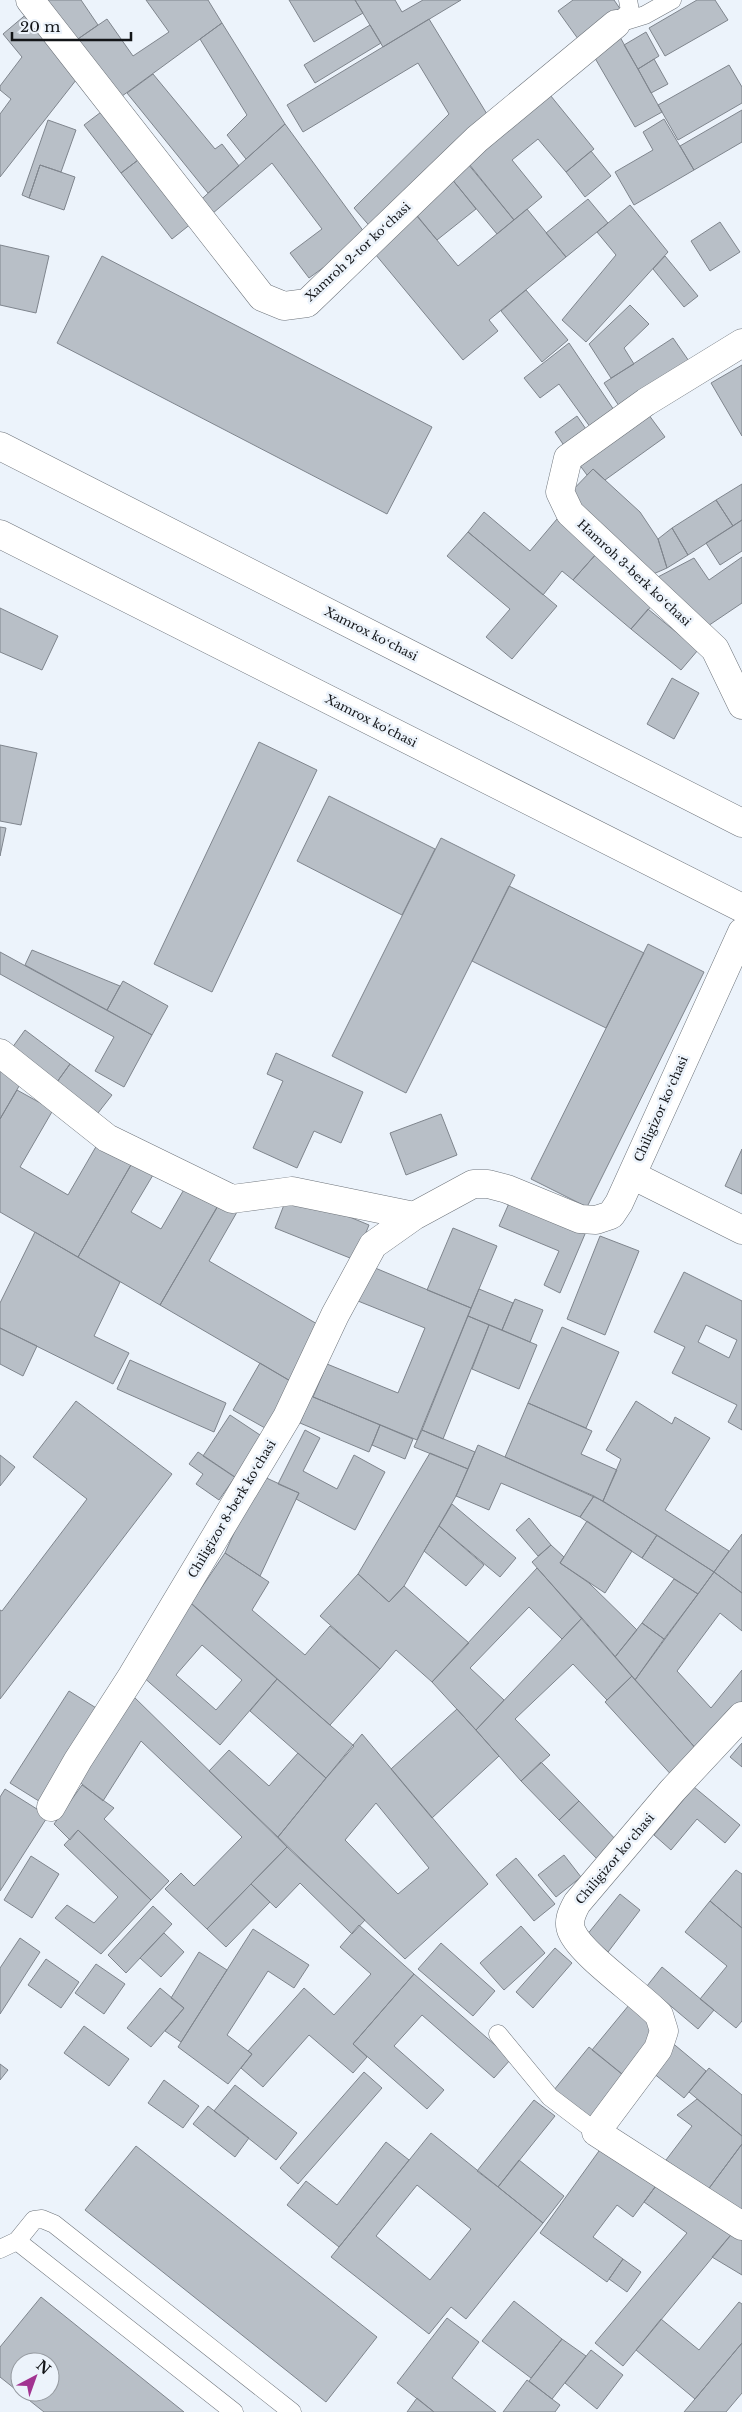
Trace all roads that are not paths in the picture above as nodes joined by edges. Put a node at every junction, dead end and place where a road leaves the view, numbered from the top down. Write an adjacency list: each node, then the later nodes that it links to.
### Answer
1 (30, 0): 4 (street, Xamroh 2-tor koʻchasi)
2 (628, 0): 4 (lane)
3 (672, 0): 4 (lane)
4 (616, 24)
5 (742, 343): 8 (street, Hamroh 3-berk koʻchasi)
6 (0, 446): 9 (street, Xamrox koʻchasi)
7 (0, 534): 10 (street, Xamrox ko'chasi)
8 (742, 705)
9 (742, 823)
10 (742, 908)
11 (742, 932): 13 (street, Chiligizor koʻchasi)
12 (0, 1053): 14 (street)
13 (632, 1175): 14 (street, Chiligizor 8-berk koʻchasi); 15 (street, Chiligizor koʻchasi)
14 (414, 1216): 17 (street, Chiligizor 8-berk koʻchasi)
15 (742, 1230)
16 (742, 1716): 19 (street, Chiligizor koʻchasi)
17 (51, 1807)
18 (498, 2034): 19 (lane)
19 (596, 2132): 20 (street)
20 (742, 2226)
21 (17, 2240): 22 (lane); 23 (lane); 24 (lane)
22 (0, 2249)
23 (234, 2412)
24 (292, 2412)

